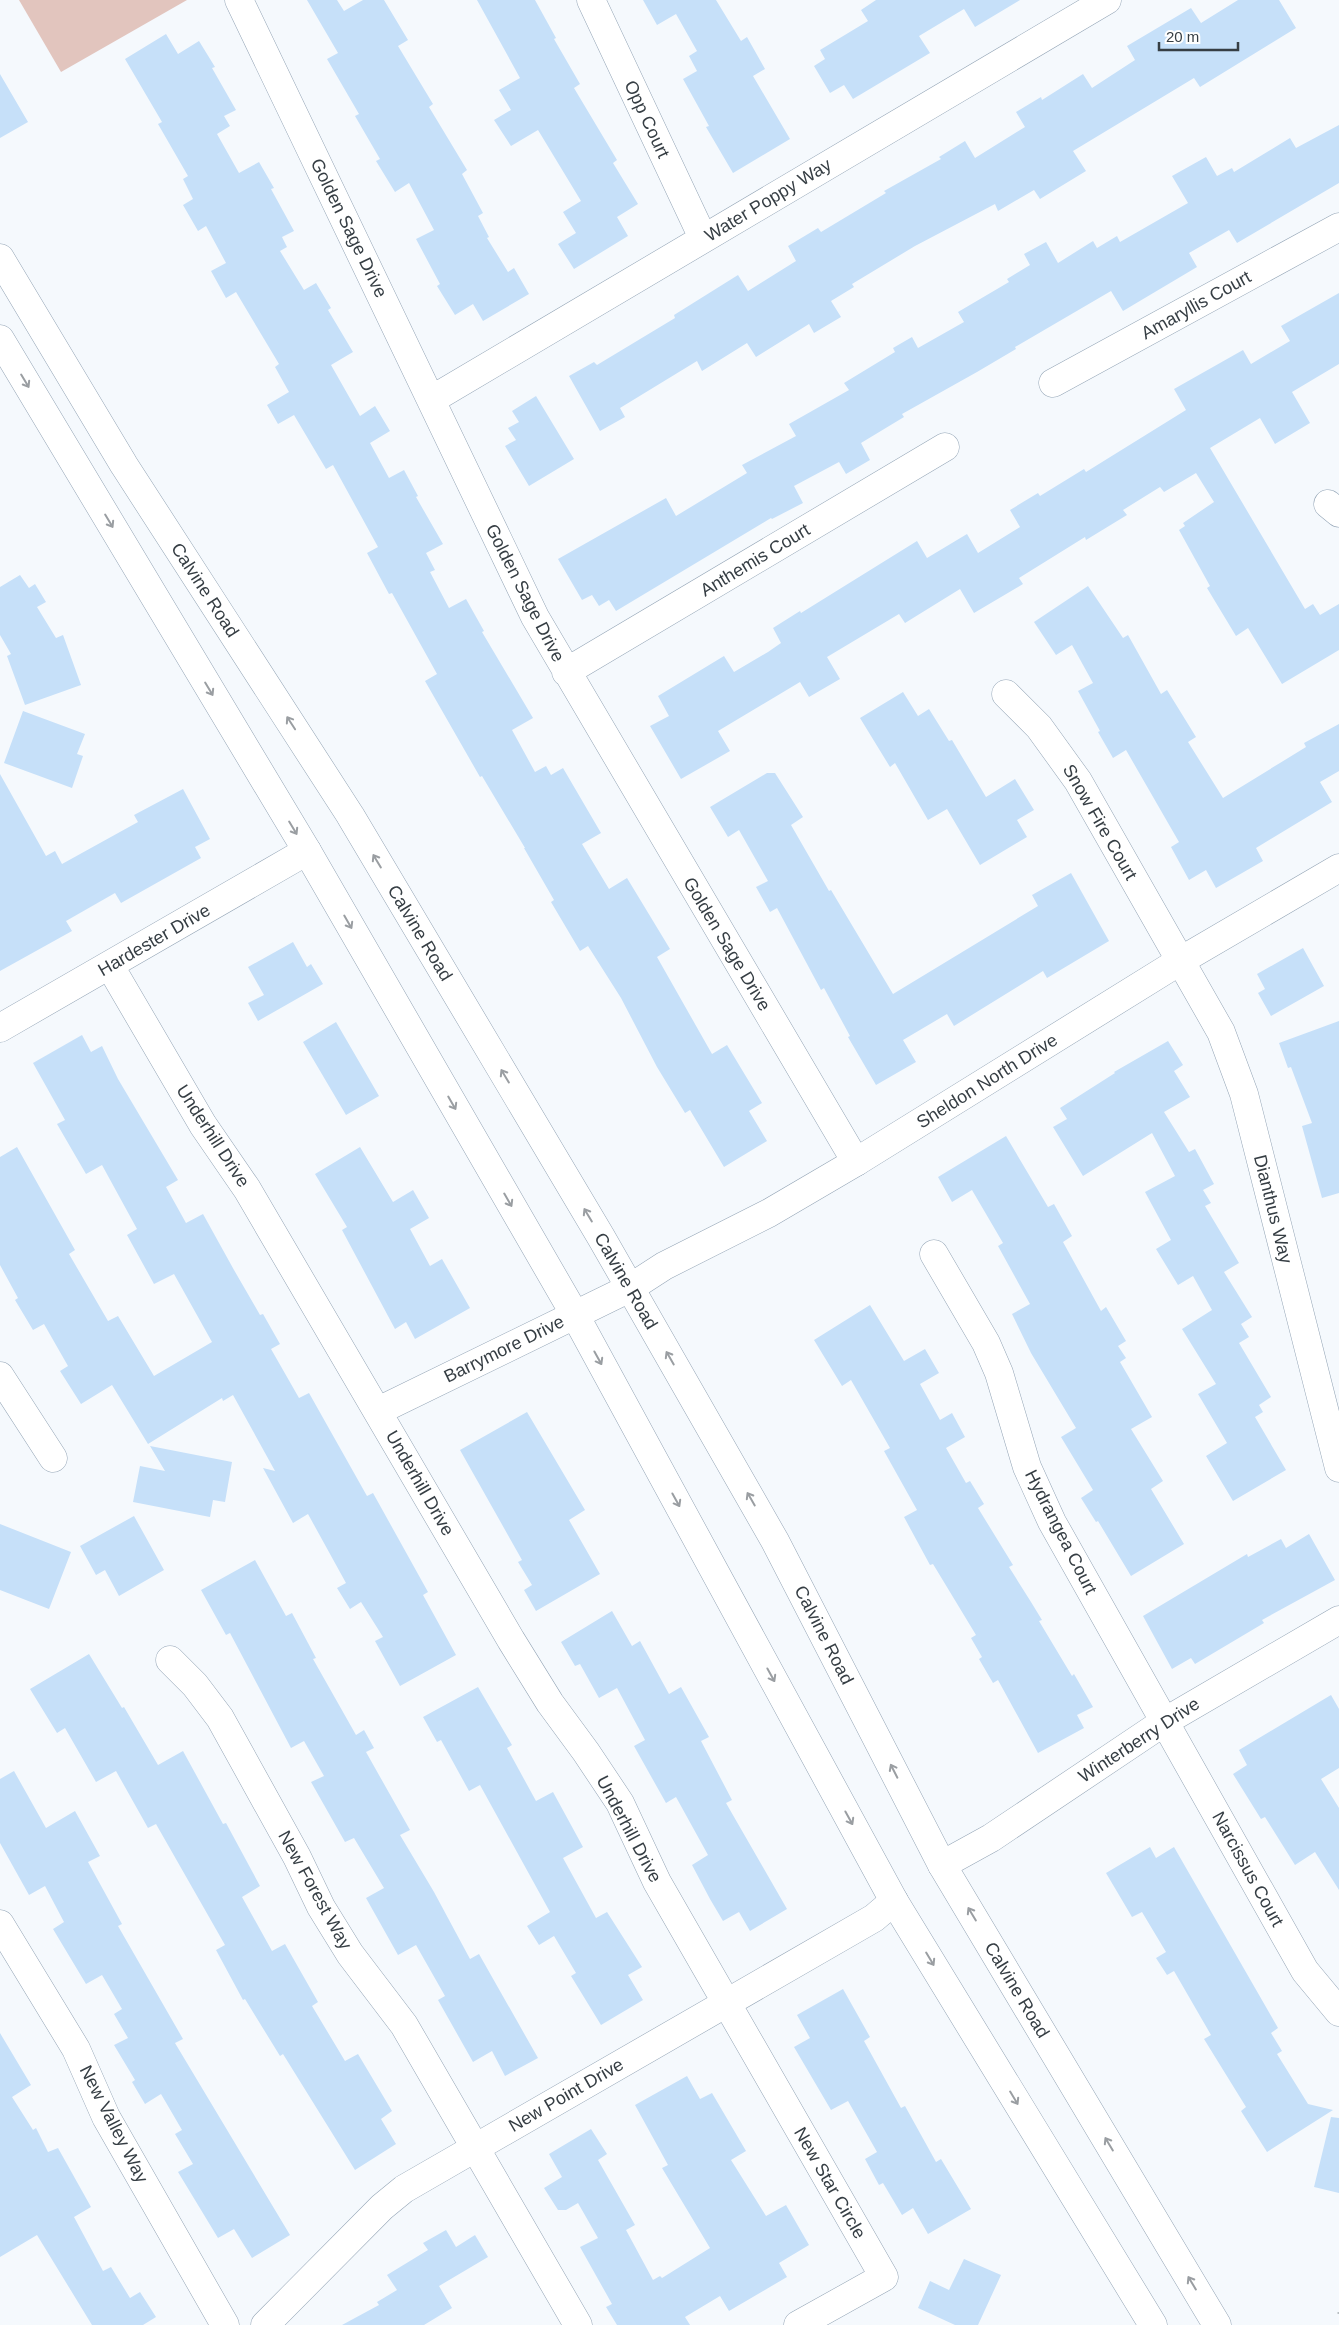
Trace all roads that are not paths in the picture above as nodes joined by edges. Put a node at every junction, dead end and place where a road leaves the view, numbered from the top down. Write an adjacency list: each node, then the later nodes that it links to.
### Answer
1 (239, 0): 9 (street, Golden Sage Drive)
2 (591, 0): 5 (street, Opp Court)
3 (1107, 0): 5 (street, Water Poppy Way)
4 (1339, 228): 8 (street, Amaryllis Court)
5 (703, 238): 9 (street, Water Poppy Way)
6 (0, 258): 20 (street, Calvine Road, one-way to 6)
7 (0, 339): 13 (street, one-way to 13)
8 (1053, 383)
9 (431, 400): 11 (street, Golden Sage Drive)
10 (945, 447): 11 (street, Anthemis Court)
11 (566, 672): 18 (street, Golden Sage Drive)
12 (1006, 694): 15 (street, Snow Fire Court)
13 (307, 851): 16 (street, Hardester Drive); 21 (street, one-way to 21)
14 (1339, 868): 15 (street, Sheldon North Drive)
15 (1180, 961): 18 (street, Sheldon North Drive); 25 (street, Dianthus Way)
16 (110, 966): 17 (street, Hardester Drive); 23 (street, Underhill Drive)
17 (0, 1028)
18 (856, 1162): 20 (street, Sheldon North Drive)
19 (934, 1254): 28 (street, Hydrangea Court)
20 (630, 1288): 21 (street, Barrymore Drive); 29 (street, Calvine Road, one-way to 20)
21 (574, 1315): 23 (street, Barrymore Drive); 30 (street, one-way to 30)
22 (0, 1376): 24 (street)
23 (378, 1411): 32 (street, Underhill Drive)
24 (53, 1458)
25 (1339, 1468)
26 (1339, 1620): 28 (street, Winterberry Drive)
27 (170, 1660): 34 (street, New Forest Way)
28 (1164, 1722): 29 (street, Winterberry Drive); 33 (street, Narcissus Court)
29 (942, 1865): 40 (street, Calvine Road, one-way to 29)
30 (894, 1901): 32 (street, New Point Drive); 39 (street, one-way to 39)
31 (0, 1924): 35 (street, New Valley Way)
32 (725, 2003): 34 (street, New Point Drive); 38 (street, New Star Circle)
33 (1339, 2012)
34 (475, 2146): 36 (street, New Point Drive); 37 (street)
35 (225, 2325)
36 (265, 2325)
37 (578, 2325)
38 (798, 2325)
39 (1153, 2325)
40 (1217, 2325)

